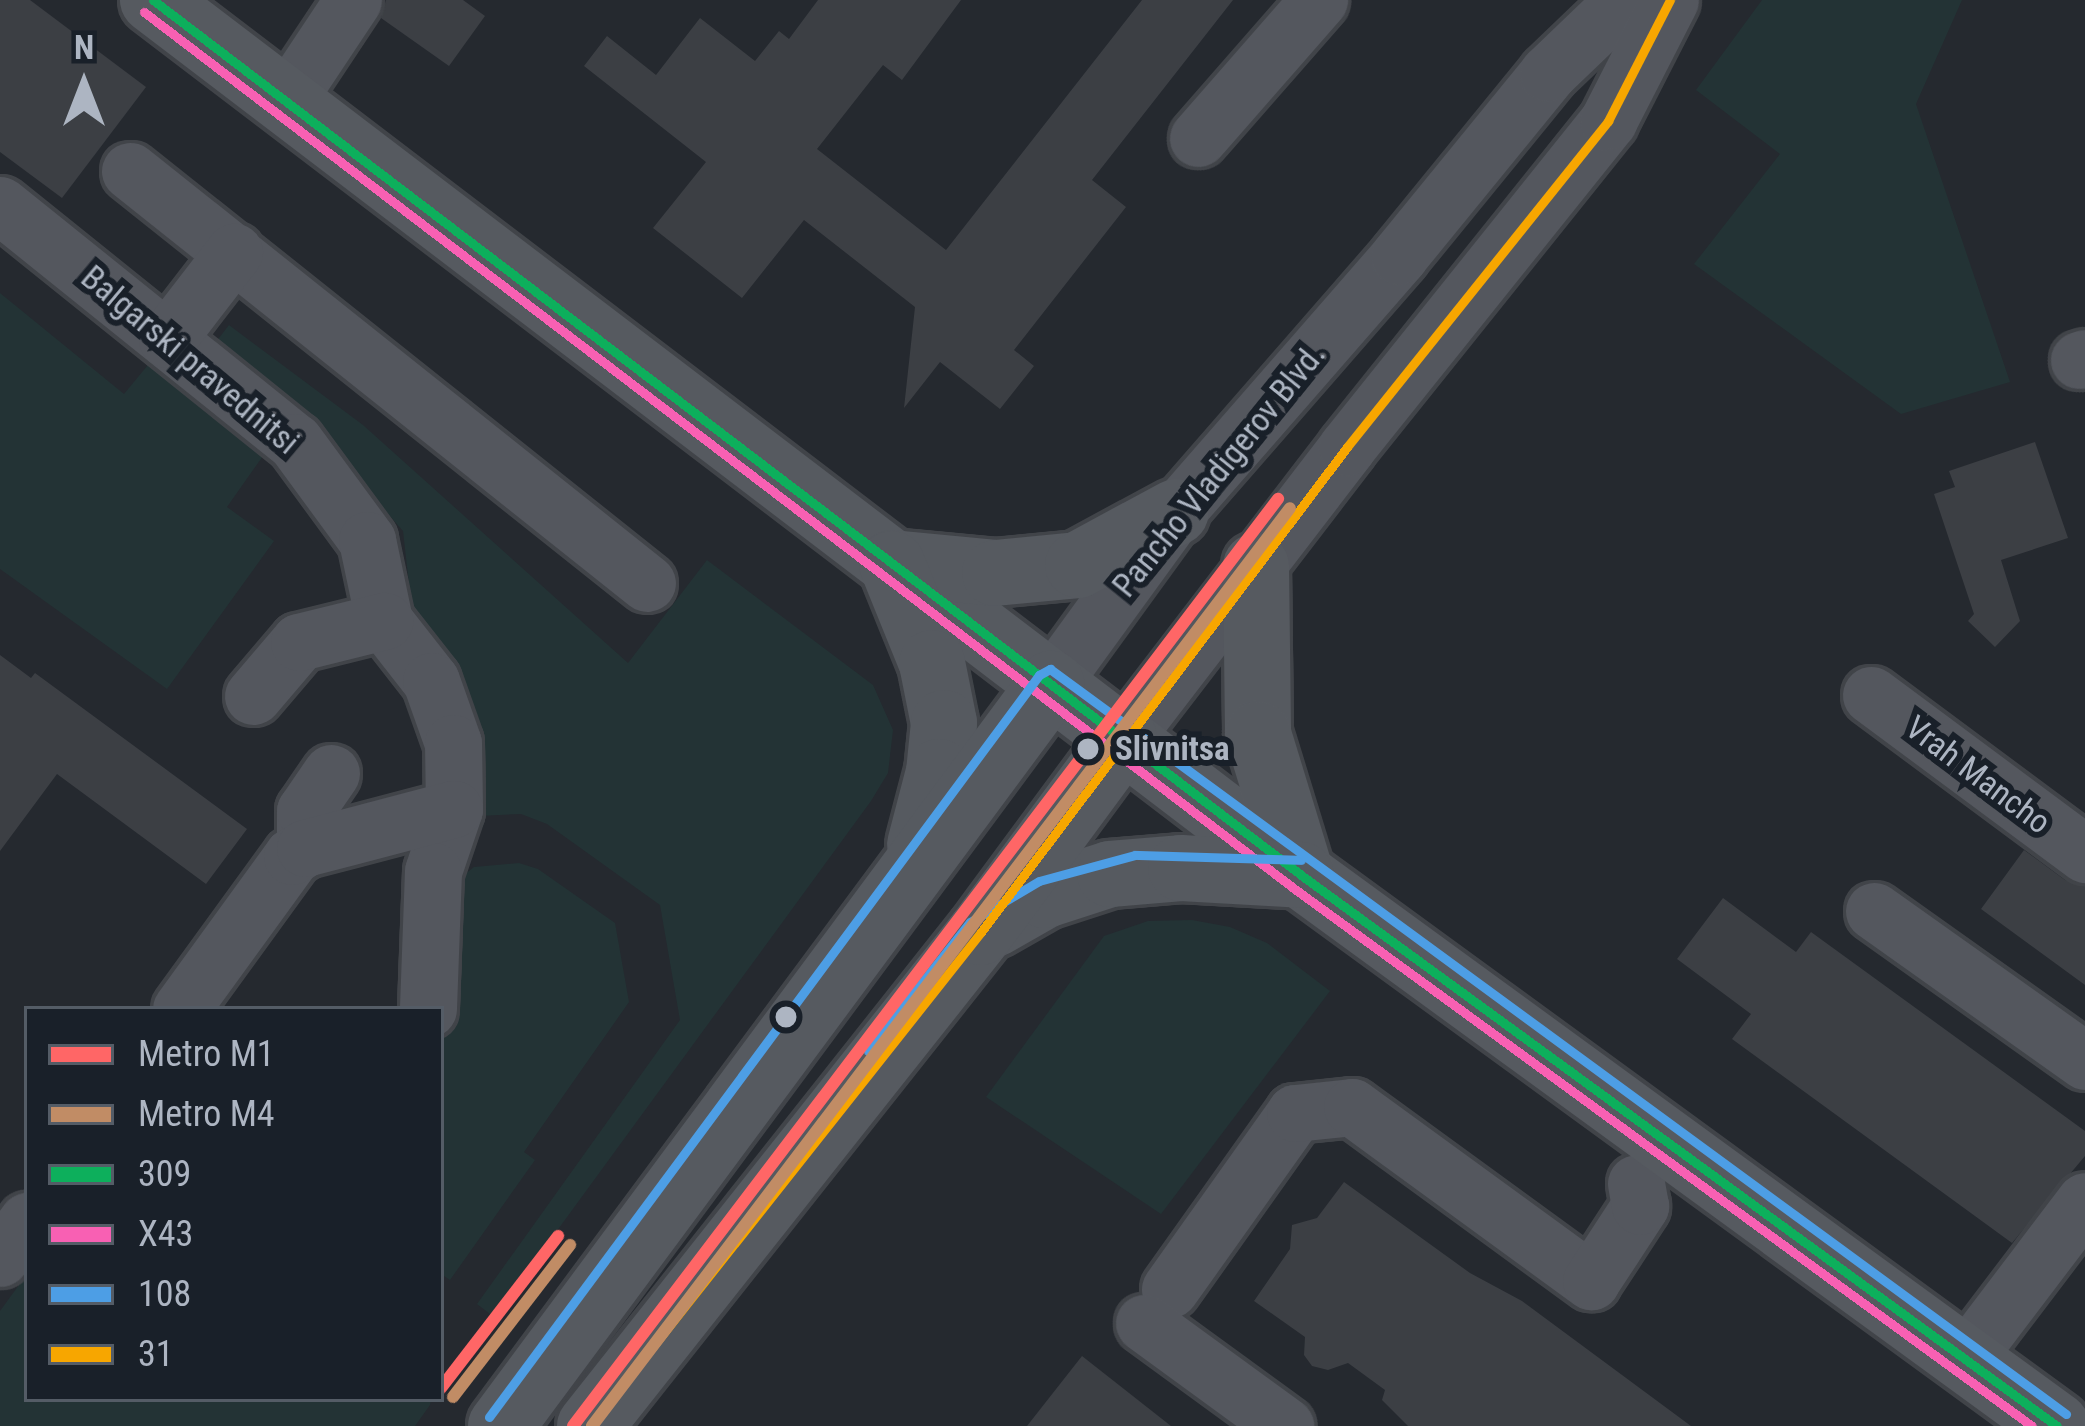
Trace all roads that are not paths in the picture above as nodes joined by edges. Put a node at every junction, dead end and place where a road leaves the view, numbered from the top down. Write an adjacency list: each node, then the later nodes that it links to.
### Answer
1 (153, 0): 6 (main road)
2 (353, 0): 6 (street)
3 (1319, 0): 7 (street)
4 (1624, 0): 12 (street, Pancho Vladigerov Blvd.)
5 (1670, 0): 14 (street)
6 (286, 101): 13 (main road)
7 (1198, 138)
8 (130, 171): 10 (street)
9 (0, 206): 11 (street, Balgarski pravednitsi)
10 (234, 252): 11 (street); 15 (street)
11 (167, 339): 16 (street, Balgarski pravednitsi)
12 (1176, 512): 13 (main road); 17 (street, Pancho Vladigerov Blvd.)
13 (892, 562): 17 (main road); 26 (main road)
14 (1256, 566): 20 (street); 25 (main road)
15 (647, 583)
16 (384, 621): 19 (street); 22 (street, Balgarski pravednitsi)
17 (1051, 684): 20 (main road); 26 (main road, Pancho Vladigerov Blvd.)
18 (1871, 695): 24 (street, Vrah Mancho)
19 (253, 696)
20 (1124, 739): 25 (main road); 28 (main road)
21 (332, 772): 23 (street)
22 (454, 809): 23 (street); 30 (street, Balgarski pravednitsi)
23 (305, 848): 29 (street)
24 (2085, 854)
25 (1301, 875): 28 (main road); 32 (main road)
26 (911, 877): 37 (main road, Pancho Vladigerov Blvd.)
27 (1874, 910): 31 (street)
28 (981, 932): 38 (main road)
29 (183, 1006)
30 (428, 1006)
31 (2085, 1061)
32 (1651, 1161): 36 (main road); 39 (street)
33 (2085, 1201): 36 (street)
34 (24, 1225): 35 (street)
35 (0, 1258)
36 (1966, 1359): 40 (main road)
37 (501, 1426)
38 (590, 1426)
39 (1286, 1426)
40 (2056, 1426)

